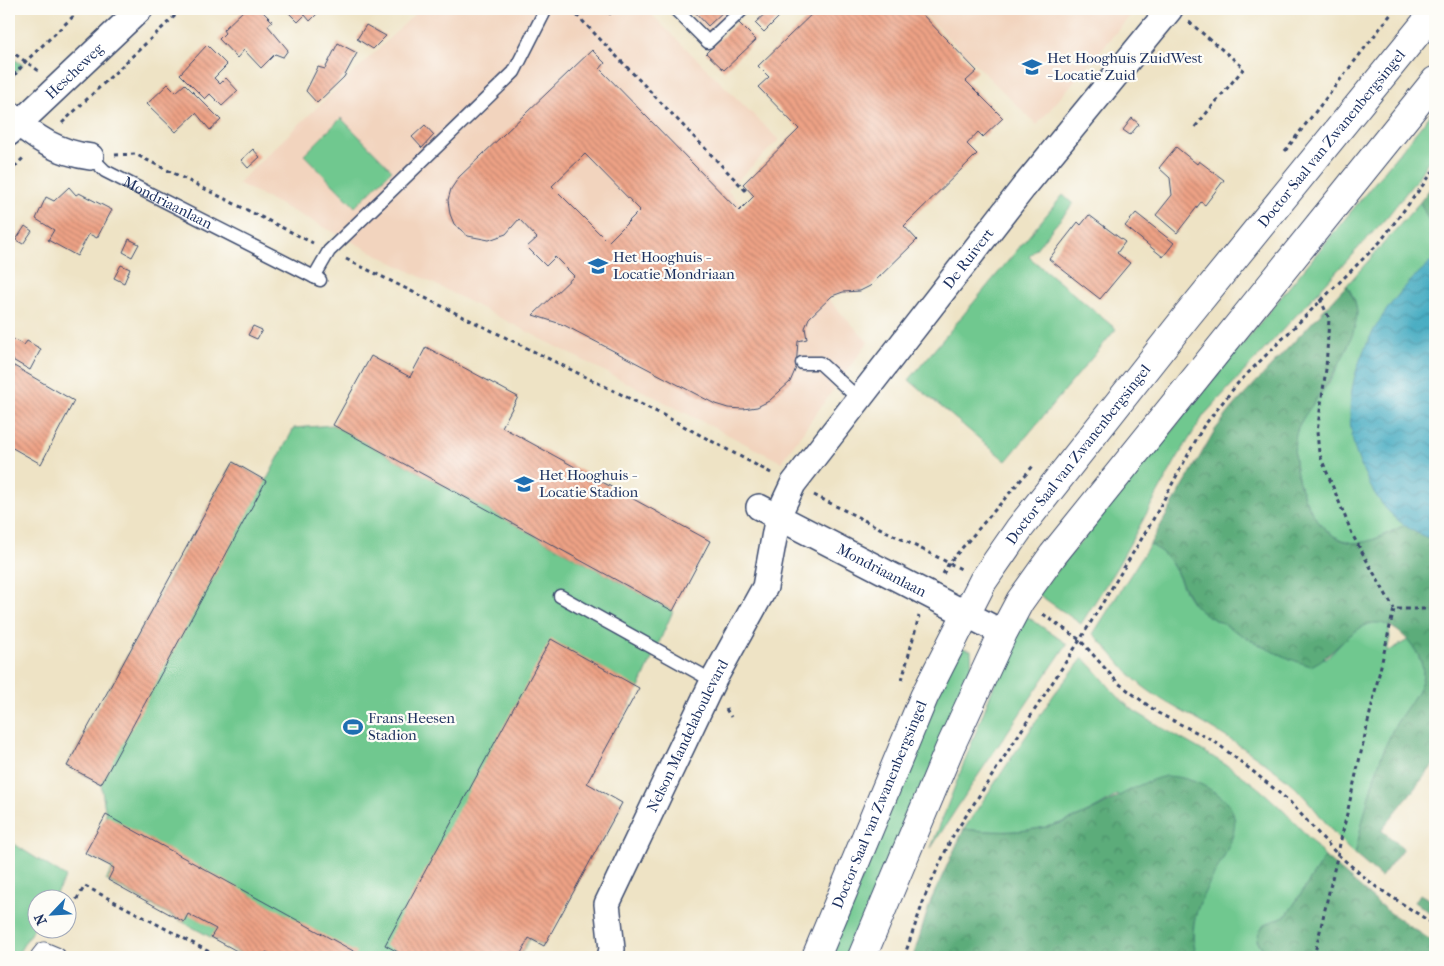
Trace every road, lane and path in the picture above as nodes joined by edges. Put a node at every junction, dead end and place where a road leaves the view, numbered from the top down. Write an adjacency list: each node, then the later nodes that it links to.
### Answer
1 (81, 9): 11 (path)
2 (140, 9): 12 (street, Hescheweg)
3 (182, 9): 14 (path)
4 (546, 9): 15 (lane, Mondriaanlaan)
5 (571, 9): 18 (path)
6 (676, 9): 7 (lane)
7 (743, 9)
8 (1435, 11): 26 (main road, Doctor Saal van Zwanenbergsingel)
9 (1179, 15): 13 (path); 21 (street, De Ruivert)
10 (1435, 81): 27 (main road)
11 (9, 82)
12 (12, 123): 14 (street, Mondriaanlaan)
13 (1195, 127)
14 (42, 141): 15 (street, Mondriaanlaan); 17 (path)
15 (91, 157)
16 (1435, 168): 19 (path)
17 (9, 173)
18 (748, 193)
19 (1320, 299): 24 (path); 34 (path)
20 (802, 362): 21 (lane)
21 (860, 400): 22 (street, De Ruivert)
22 (769, 511): 26 (street, Mondriaanlaan); 28 (street, Nelson Mandelaboulevard)
23 (560, 596): 28 (lane)
24 (1394, 609): 25 (path); 35 (path)
25 (1435, 609)
26 (966, 614): 27 (street, Mondriaanlaan); 32 (main road, Doctor Saal van Zwanenbergsingel)
27 (1003, 633): 33 (main road)
28 (713, 681): 31 (street, Nelson Mandelaboulevard)
29 (78, 896): 30 (path)
30 (218, 957)
31 (610, 957)
32 (816, 957)
33 (862, 957)
34 (904, 957)
35 (1314, 957)

